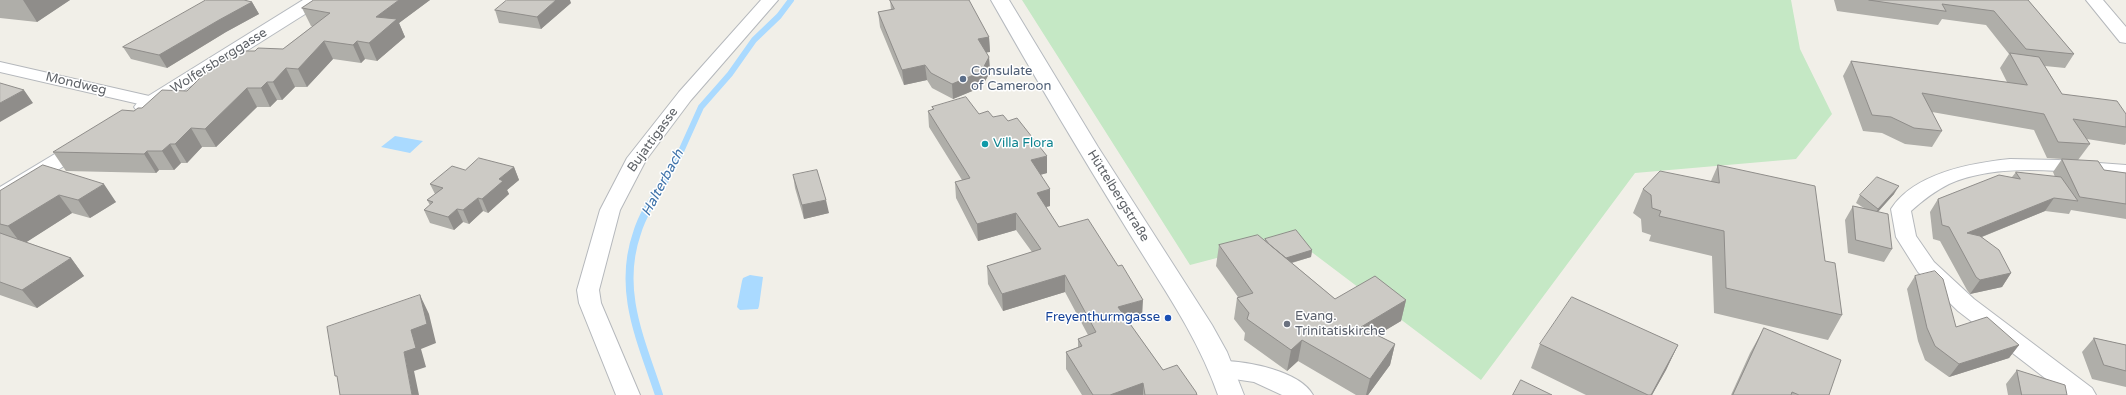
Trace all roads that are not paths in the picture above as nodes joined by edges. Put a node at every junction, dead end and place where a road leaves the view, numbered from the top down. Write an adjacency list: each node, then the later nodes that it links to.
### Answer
1 (315, 0): 7 (main road, Wolfersberggasse)
2 (770, 0): 13 (street, Bujattigasse)
3 (1000, 0): 12 (main road, Hüttelbergstraße)
4 (2094, 0): 5 (street)
5 (2126, 38)
6 (0, 67): 7 (street, Mondweg)
7 (152, 102): 8 (main road, Wolfersberggasse)
8 (125, 119)
9 (98, 136): 11 (main road)
10 (2126, 171): 16 (street)
11 (0, 197)
12 (1222, 370): 14 (main road, Hüttelbergstraße); 15 (street)
13 (628, 395)
14 (1231, 395)
15 (1301, 395)
16 (2084, 395)

